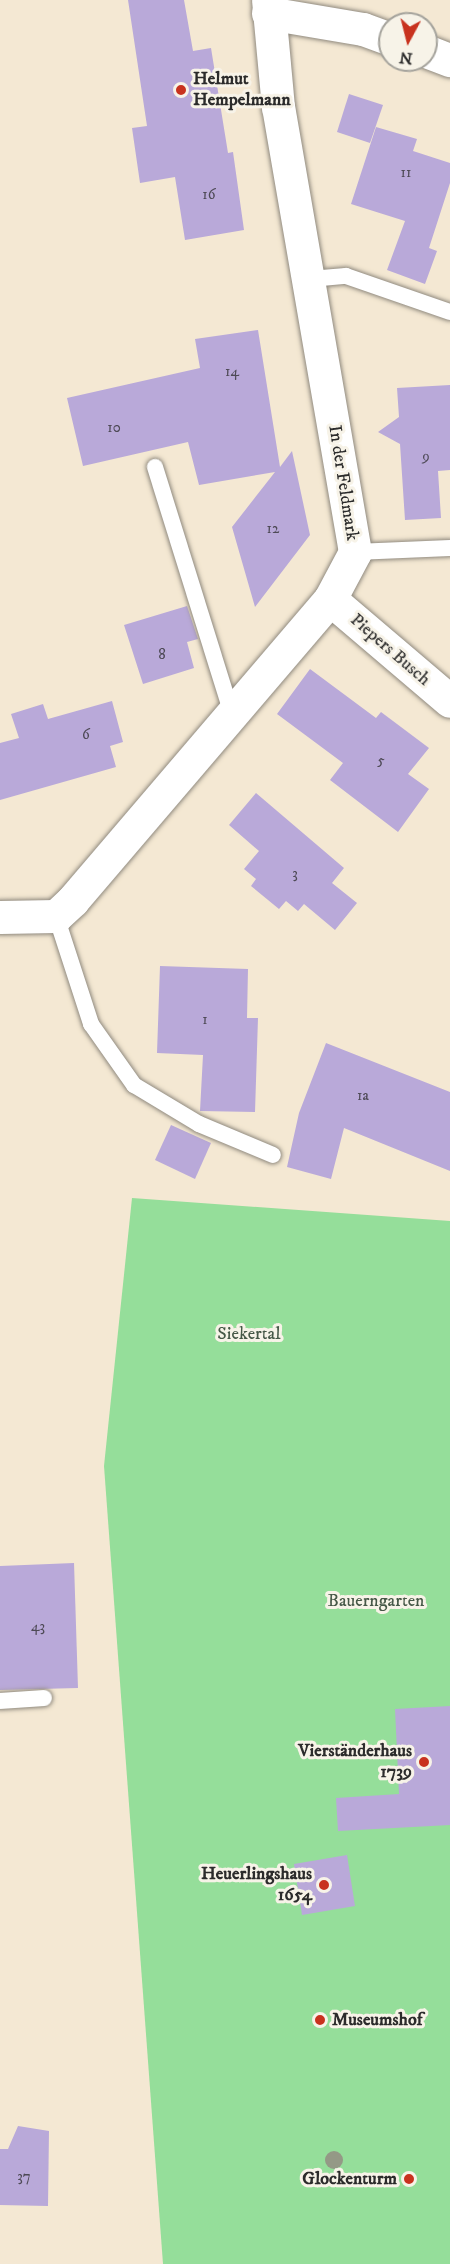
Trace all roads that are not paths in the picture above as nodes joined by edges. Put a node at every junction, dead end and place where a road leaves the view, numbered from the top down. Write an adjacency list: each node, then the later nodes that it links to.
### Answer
1 (268, 7): 2 (street); 3 (street, In der Feldmark)
2 (378, 35)
3 (310, 279): 4 (lane); 7 (street, In der Feldmark)
4 (450, 312)
5 (156, 467): 10 (lane)
6 (450, 548): 7 (lane)
7 (355, 552): 8 (street, In der Feldmark)
8 (330, 599): 9 (street, Piepers Busch); 10 (street, In der Feldmark)
9 (450, 701)
10 (231, 711): 11 (street, In der Feldmark)
11 (56, 916): 12 (street); 13 (lane)
12 (0, 917)
13 (273, 1155)
14 (44, 1698): 15 (lane)
15 (0, 1701)

